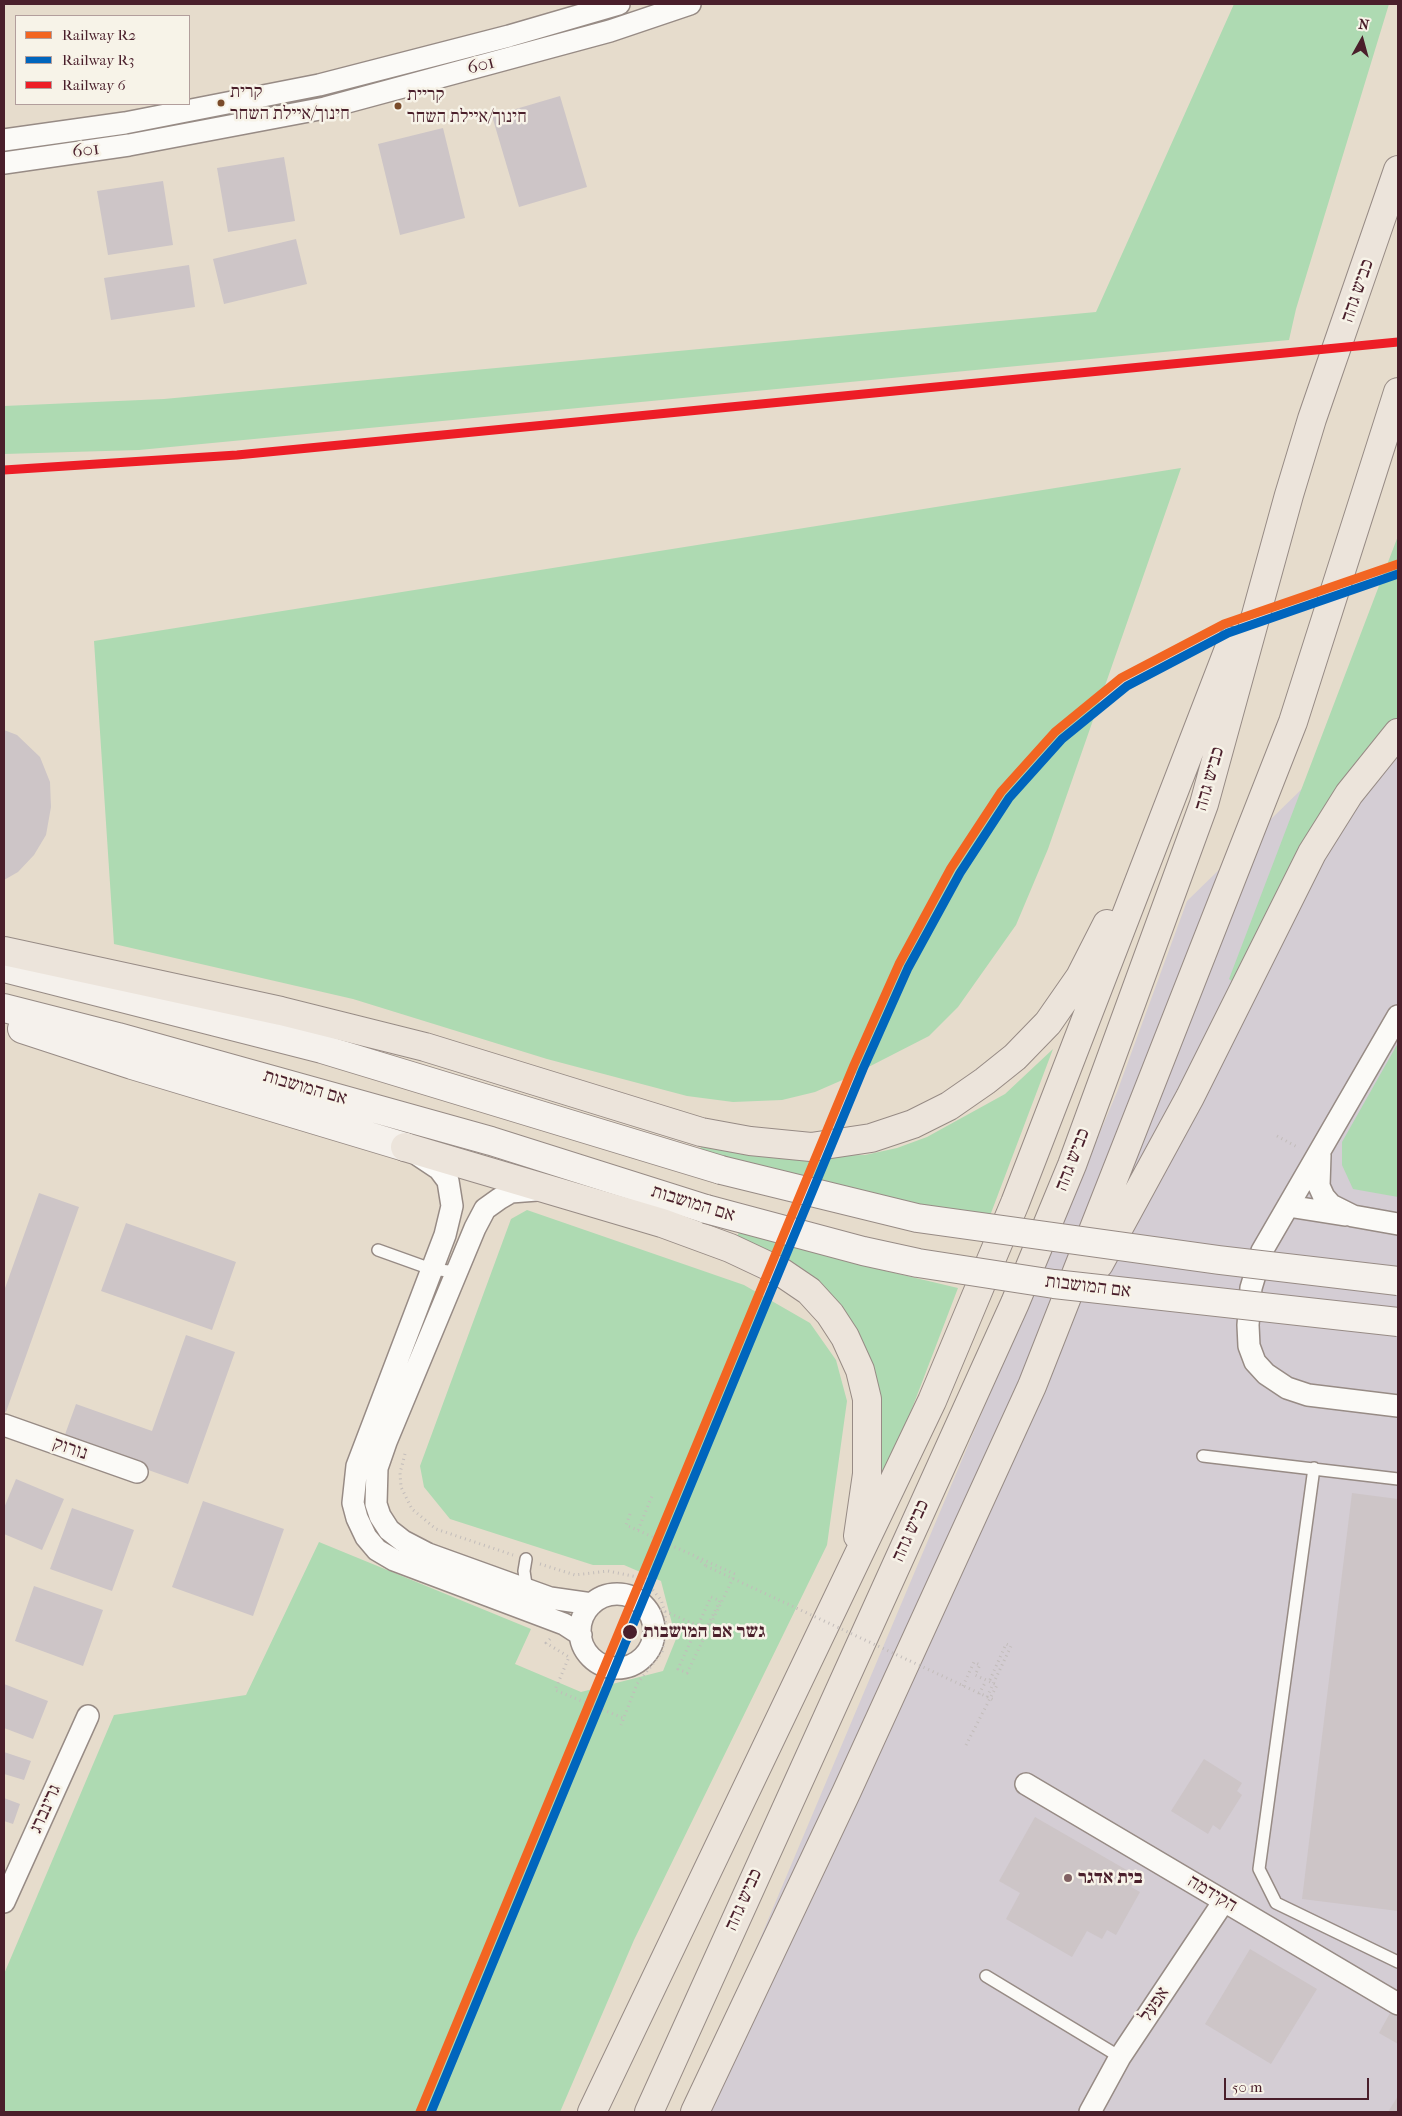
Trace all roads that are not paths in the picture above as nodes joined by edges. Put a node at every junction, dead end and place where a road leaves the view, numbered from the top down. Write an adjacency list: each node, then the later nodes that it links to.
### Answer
1 (619, 4): 3 (street, 601)
2 (690, 4): 4 (street, 601)
3 (4, 140)
4 (4, 163)
5 (1398, 170): 7 (highway, כביש גהה)
6 (1398, 392): 26 (highway)
7 (1289, 495): 9 (highway); 47 (highway, כביש גהה)
8 (1398, 733): 26 (highway)
9 (1176, 791): 10 (highway); 34 (highway)
10 (4, 951)
11 (4, 968): 24 (main road, bridge)
12 (4, 1008): 25 (main road, אם המושבות, bridge)
13 (1398, 1016): 16 (street)
14 (4, 1023): 15 (main road)
15 (405, 1147): 17 (highway); 22 (street)
16 (1320, 1151): 18 (street); 19 (street)
17 (557, 1192): 23 (street); 34 (highway)
18 (1288, 1206): 19 (street); 27 (street)
19 (1353, 1216): 20 (street)
20 (1398, 1224)
21 (378, 1250): 22 (lane)
22 (431, 1269): 23 (lane); 37 (street)
23 (457, 1272): 35 (street)
24 (1398, 1281)
25 (1398, 1322)
26 (1032, 1386): 48 (highway)
27 (1398, 1406)
28 (4, 1425): 31 (street, נורוק)
29 (1203, 1456): 30 (lane)
30 (1314, 1468): 32 (lane); 42 (lane)
31 (137, 1472)
32 (1398, 1479)
33 (526, 1559): 35 (lane)
34 (851, 1566): 46 (highway)
35 (527, 1590): 36 (street)
36 (592, 1604): 37 (street); 37 (street)
37 (572, 1630)
38 (88, 1716): 40 (street, גרינברג)
39 (1026, 1784): 41 (street, הקידמה)
40 (4, 1902)
41 (1224, 1902): 44 (street, הקידמה); 45 (street, אפעל)
42 (1398, 1962)
43 (986, 1976): 45 (lane)
44 (1398, 2004)
45 (1120, 2057): 49 (street, אפעל)
46 (592, 2112)
47 (649, 2112)
48 (695, 2112)
49 (1090, 2112)

